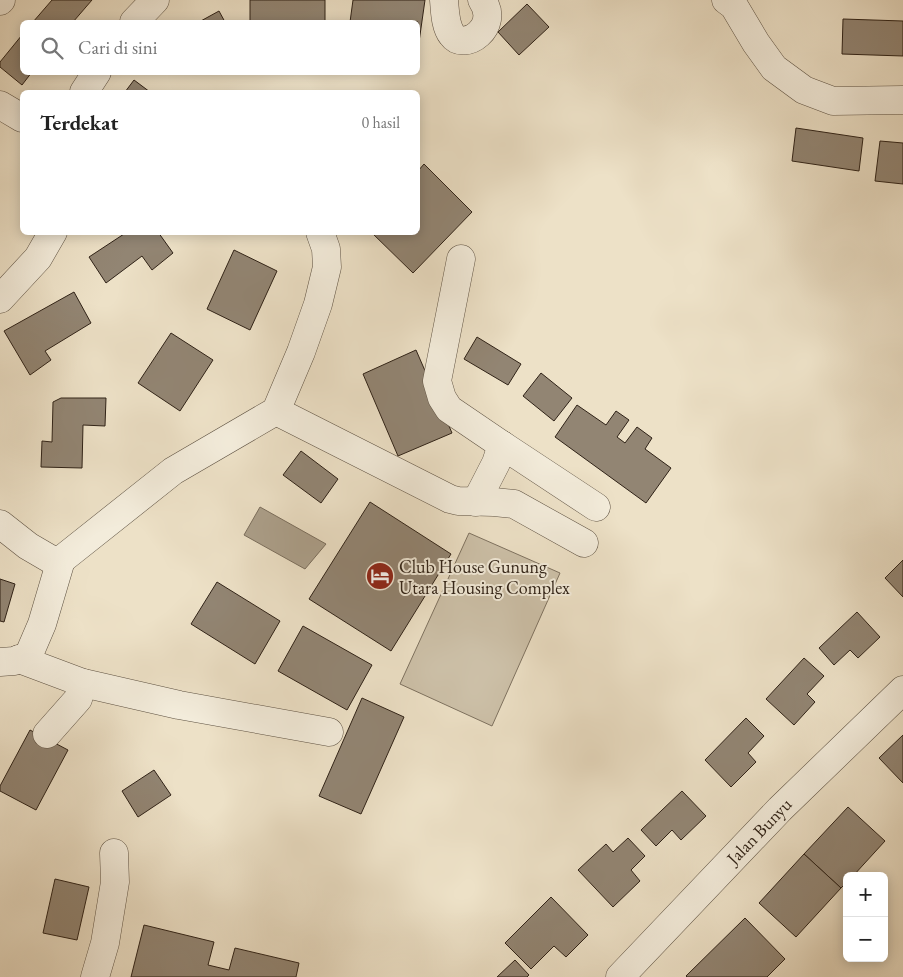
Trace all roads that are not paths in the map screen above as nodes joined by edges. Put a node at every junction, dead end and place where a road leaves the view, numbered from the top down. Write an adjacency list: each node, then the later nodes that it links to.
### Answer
1 (156, 0): 5 (street)
2 (444, 0): 3 (street)
3 (482, 0)
4 (726, 0): 8 (street)
5 (136, 20)
6 (95, 75): 7 (street)
7 (85, 90)
8 (903, 100)
9 (0, 105): 10 (street)
10 (20, 117)
11 (51, 235): 14 (street)
12 (321, 235): 15 (street)
13 (461, 259): 16 (street)
14 (0, 299)
15 (276, 411): 17 (street); 21 (street)
16 (502, 445): 17 (street); 18 (street)
17 (476, 502): 20 (street)
18 (596, 507)
19 (0, 524): 21 (street)
20 (584, 543)
21 (61, 560): 22 (street)
22 (10, 660): 23 (street)
23 (83, 684): 25 (street); 26 (street)
24 (903, 690): 29 (street, Jalan Bunyu)
25 (329, 732)
26 (47, 734)
27 (114, 853): 28 (street)
28 (95, 977)
29 (620, 977)

